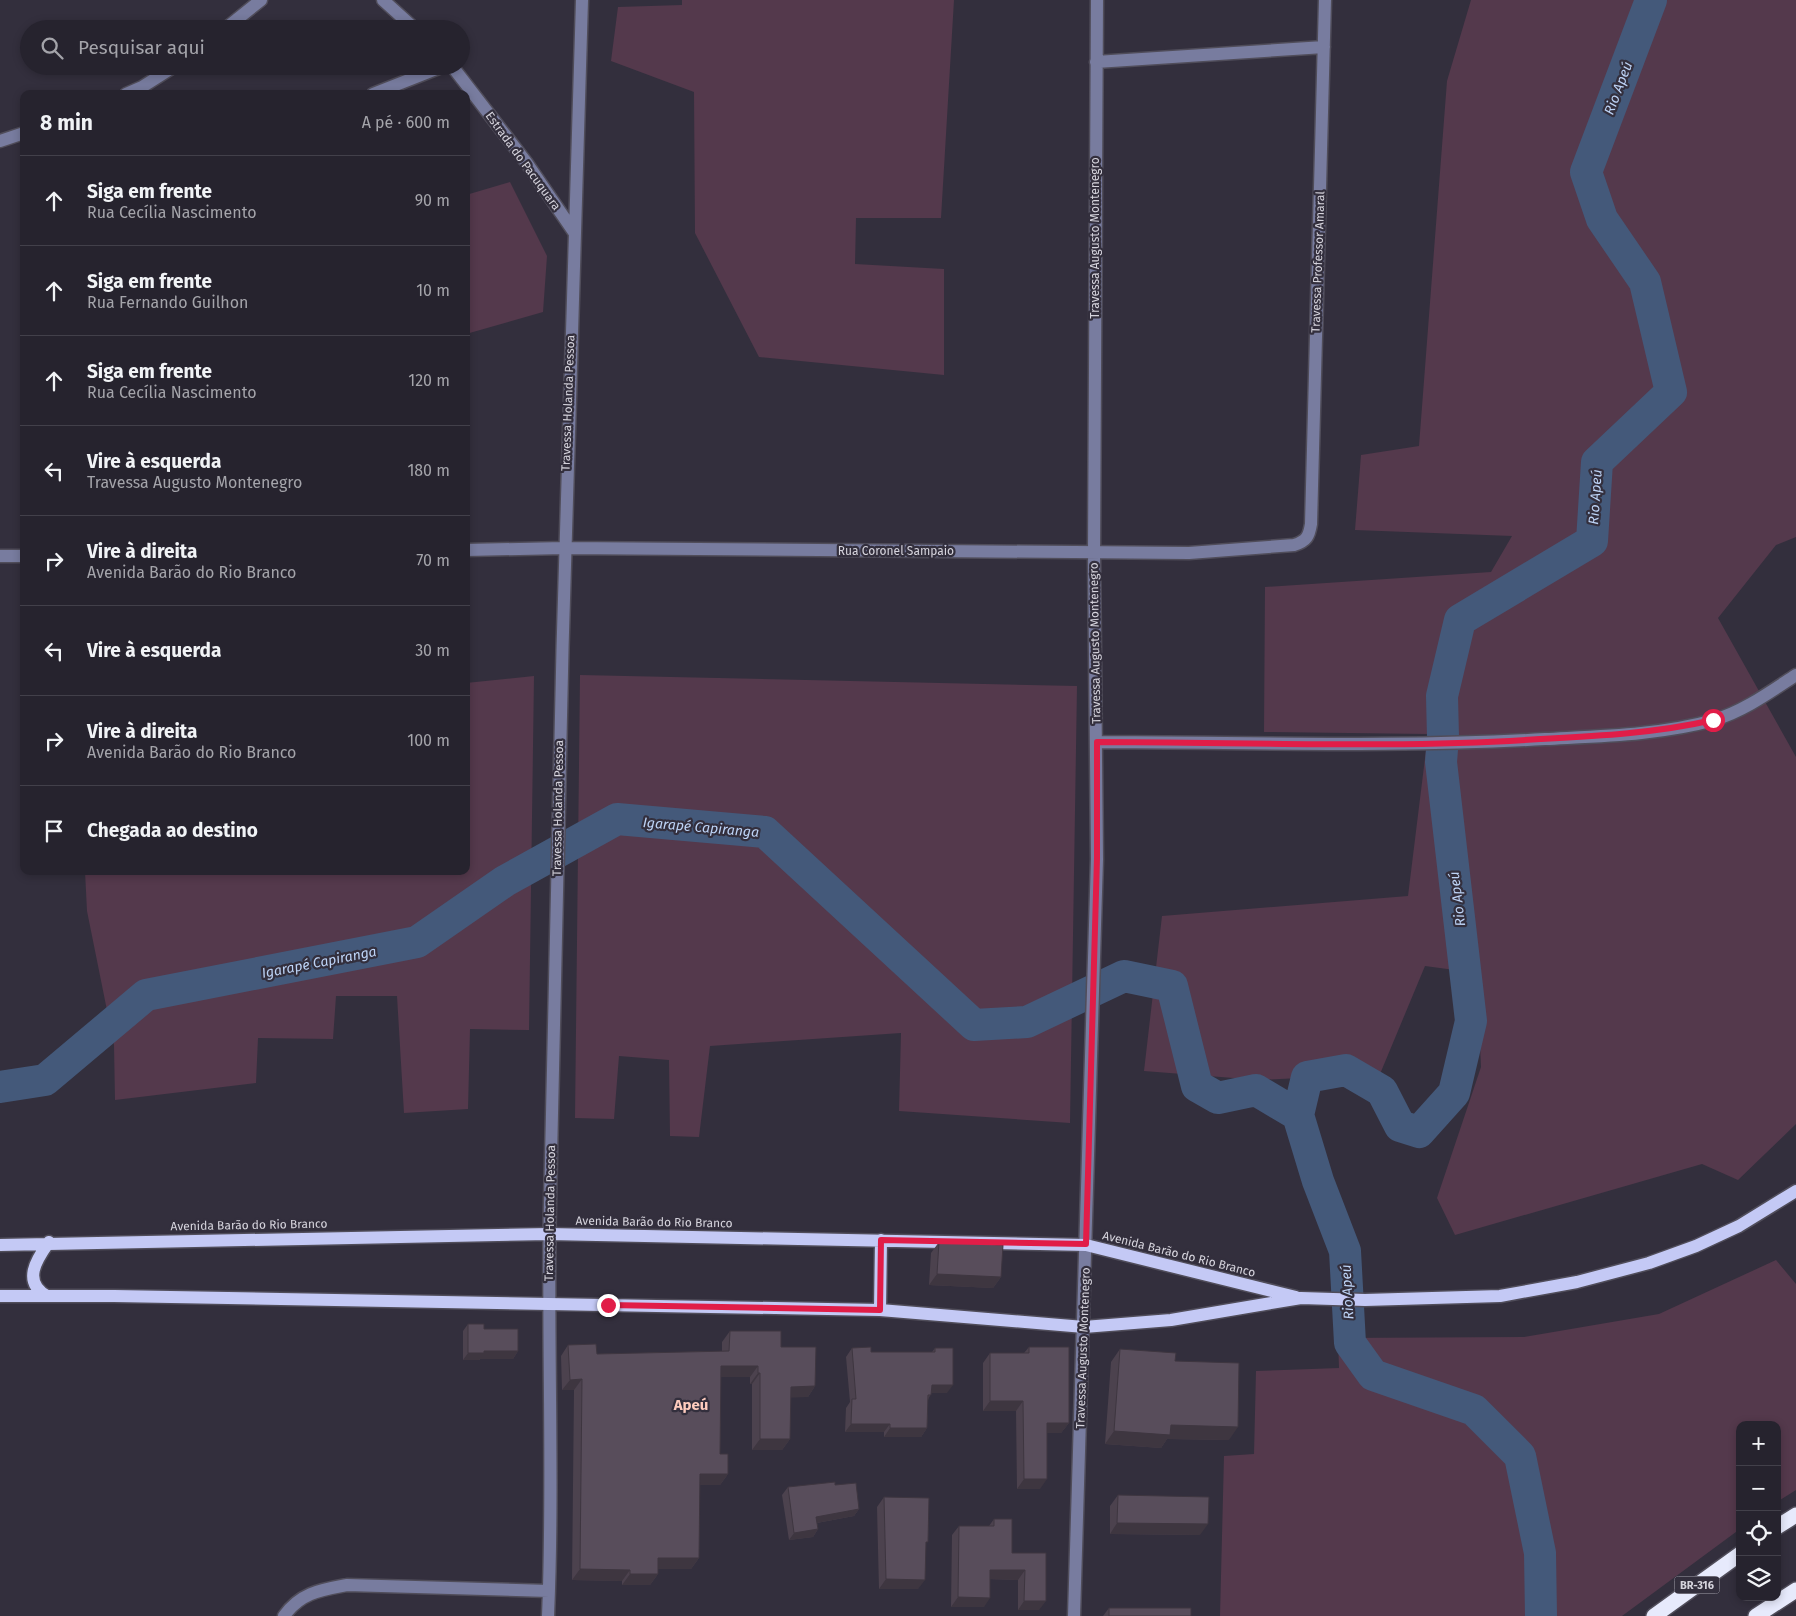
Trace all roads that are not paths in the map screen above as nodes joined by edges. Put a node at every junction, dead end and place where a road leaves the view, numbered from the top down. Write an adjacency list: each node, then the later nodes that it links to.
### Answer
1 (261, 0): 6 (street)
2 (382, 0): 7 (street)
3 (582, 0): 17 (street, Travessa Holanda Pessoa)
4 (1097, 0): 9 (street, Travessa Augusto Montenegro)
5 (1325, 0): 8 (street, Travessa Professor Amaral)
6 (236, 20)
7 (404, 20)
8 (1324, 46): 9 (street); 18 (street, Travessa Professor Amaral)
9 (1096, 62): 21 (street, Travessa Augusto Montenegro)
10 (159, 75): 13 (street)
11 (421, 75): 14 (street)
12 (459, 75): 17 (street, Estrada do Pacuquara)
13 (133, 90)
14 (383, 90)
15 (20, 134): 16 (street)
16 (0, 141)
17 (574, 232): 19 (street, Travessa Holanda Pessoa)
18 (1311, 524): 21 (street, Rua Coronel Sampaio)
19 (564, 548): 20 (street, Rua Coronel Sampaio); 21 (street, Rua Coronel Sampaio); 27 (street, Travessa Holanda Pessoa)
20 (470, 550)
21 (1094, 553): 25 (street, Travessa Augusto Montenegro)
22 (0, 556): 23 (street)
23 (20, 556)
24 (1796, 675): 25 (street)
25 (1097, 742): 30 (street, Travessa Augusto Montenegro)
26 (1796, 1191): 34 (main road, Avenida Barão do Rio Branco)
27 (549, 1234): 28 (main road, Avenida Barão do Rio Branco); 29 (main road, Avenida Barão do Rio Branco); 35 (street, Travessa Holanda Pessoa)
28 (881, 1240): 30 (main road, Avenida Barão do Rio Branco); 36 (main road)
29 (49, 1242): 31 (main road, Avenida Barão do Rio Branco); 33 (main road)
30 (1086, 1244): 34 (main road, Avenida Barão do Rio Branco); 37 (street, Travessa Augusto Montenegro)
31 (0, 1245)
32 (0, 1296): 33 (main road, Avenida Barão do Rio Branco)
33 (48, 1296): 35 (main road, Avenida Barão do Rio Branco)
34 (1301, 1298): 37 (main road, Avenida Barão do Rio Branco)
35 (548, 1304): 36 (main road, Avenida Barão do Rio Branco); 42 (street, Travessa Holanda Pessoa)
36 (880, 1310): 37 (main road, Avenida Barão do Rio Branco)
37 (1084, 1327): 45 (street, Travessa Augusto Montenegro)
38 (1796, 1515): 39 (highway)
39 (1781, 1524)
40 (1737, 1556): 46 (highway, BR-316)
41 (1796, 1590): 47 (highway)
42 (549, 1591): 43 (street); 44 (street, Travessa Holanda Pessoa)
43 (284, 1616)
44 (548, 1616)
45 (1074, 1616)
46 (1654, 1616)
47 (1756, 1616)

